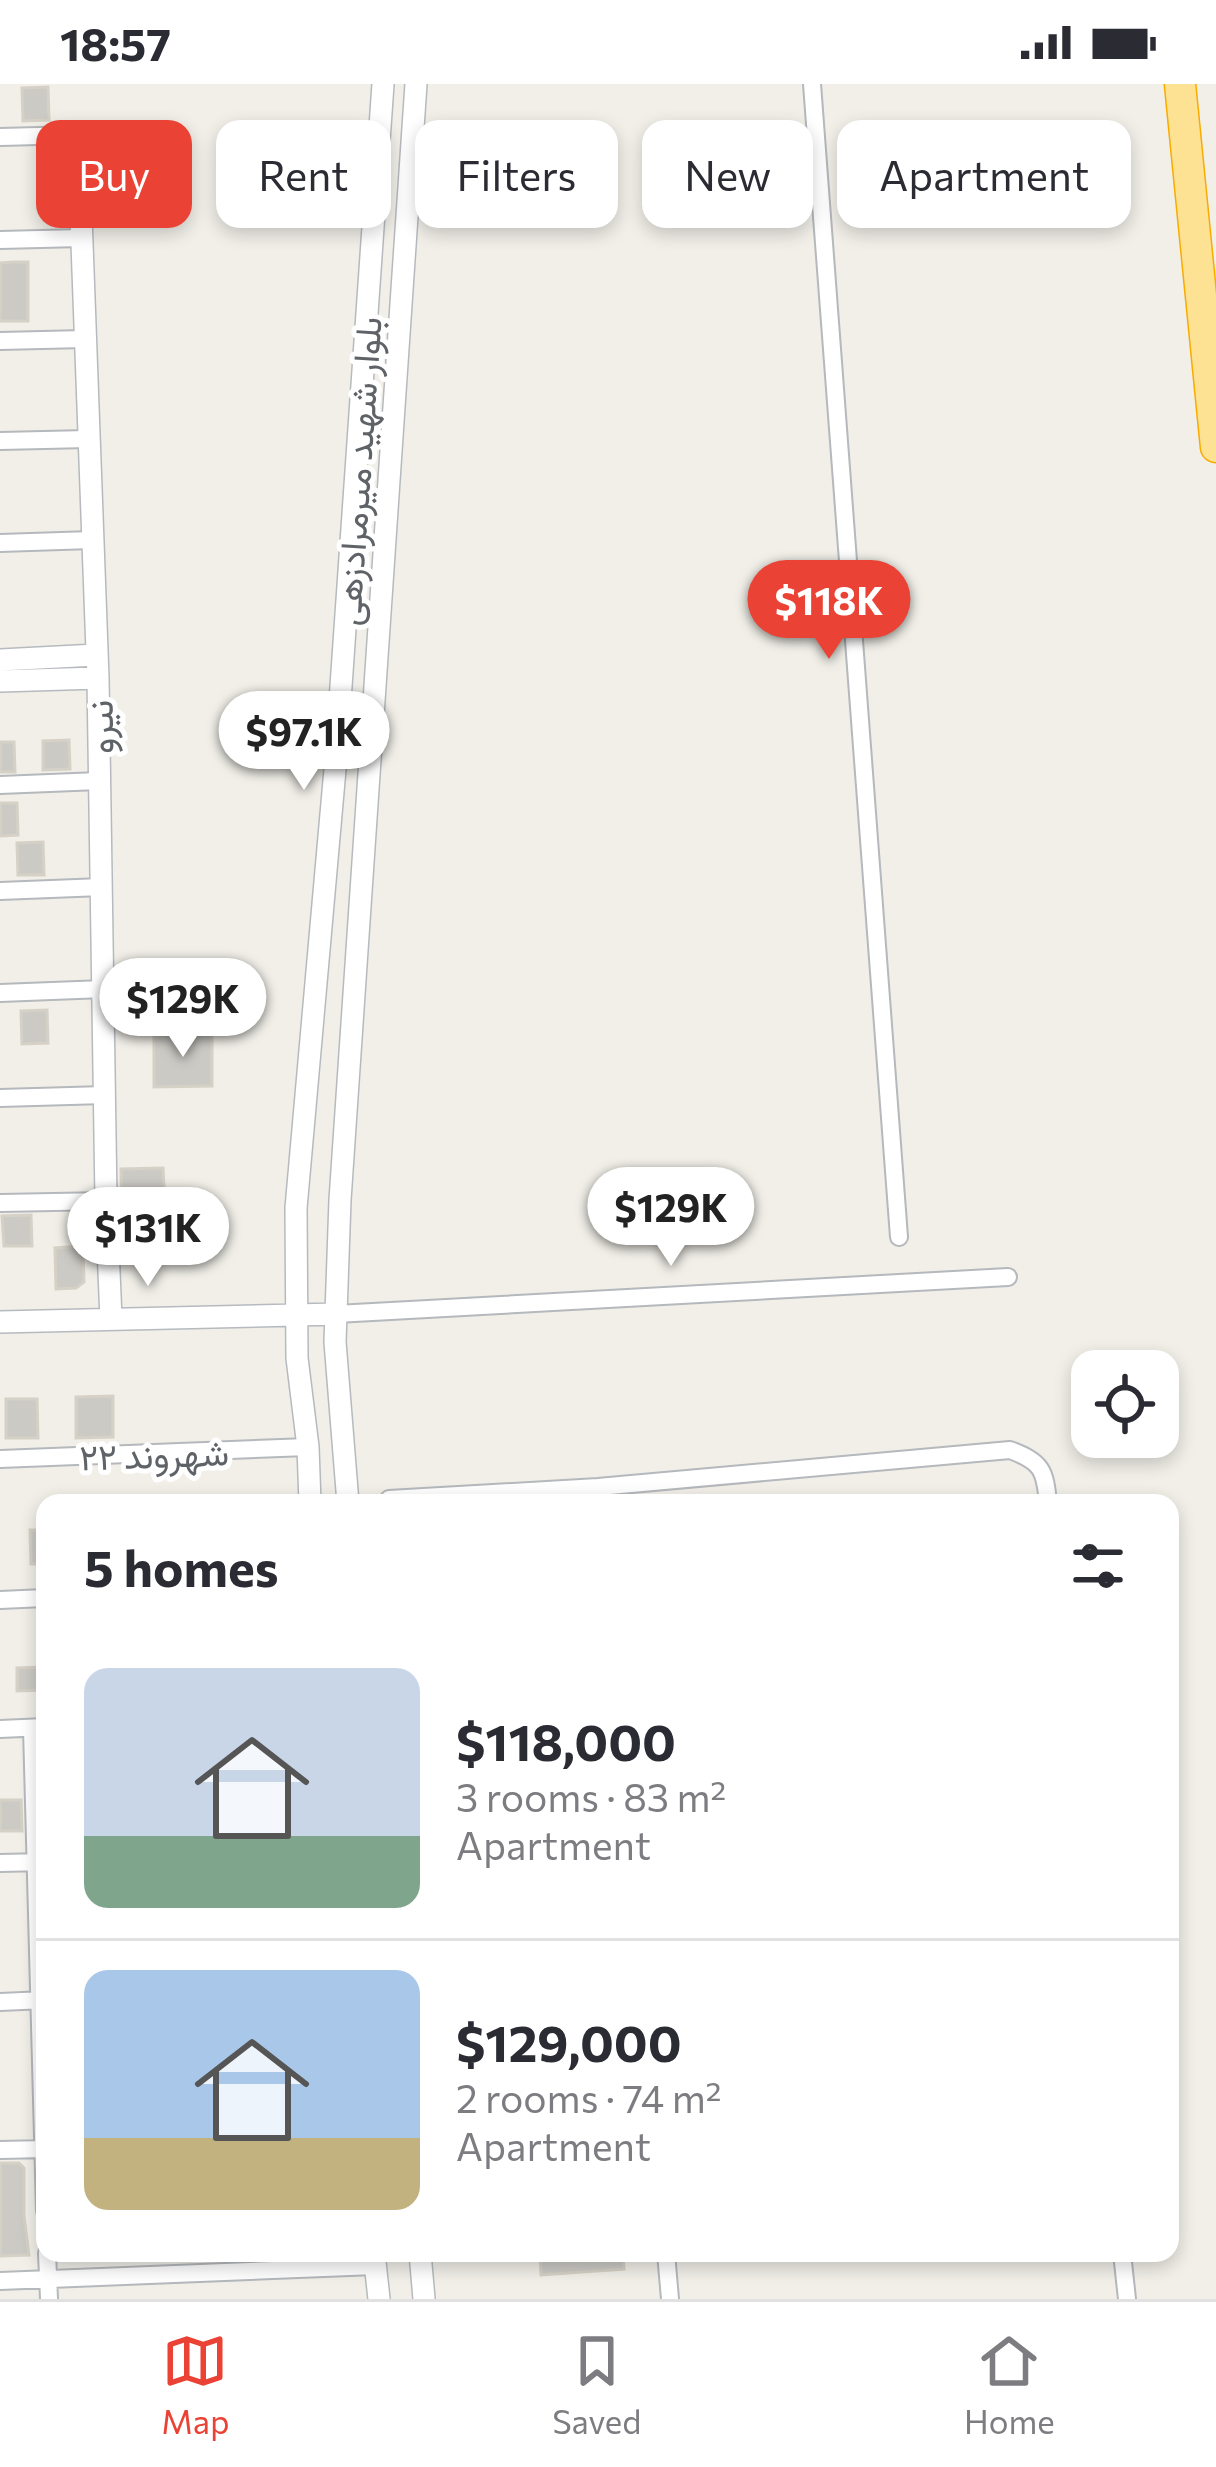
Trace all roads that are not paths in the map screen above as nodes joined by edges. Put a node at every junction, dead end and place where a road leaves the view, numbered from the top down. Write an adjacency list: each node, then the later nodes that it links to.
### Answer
1 (382, 84): 32 (main road, بلوار شهید میرمرادزهی)
2 (416, 84): 33 (main road, بلوار شهید میرمرادزهی)
3 (812, 84): 30 (street)
4 (1180, 84): 14 (highway)
5 (36, 136): 6 (street)
6 (0, 137)
7 (81, 228): 8 (main road, نیرو)
8 (81, 238): 9 (street); 10 (main road, نیرو)
9 (0, 240)
10 (85, 338): 11 (street); 12 (main road, نیرو)
11 (0, 341)
12 (88, 439): 13 (street); 15 (main road, نیرو)
13 (0, 441)
14 (1216, 447)
15 (92, 540): 16 (street); 18 (main road, نیرو)
16 (0, 543)
17 (0, 660): 18 (main road)
18 (97, 666): 19 (main road); 20 (main road, نیرو)
19 (0, 681)
20 (99, 781): 21 (street); 22 (main road, نیرو)
21 (0, 785)
22 (102, 887): 23 (street); 24 (main road, نیرو)
23 (0, 891)
24 (104, 989): 25 (street); 26 (main road, نیرو)
25 (0, 993)
26 (105, 1095): 27 (street); 28 (main road, نیرو)
27 (0, 1097)
28 (106, 1201): 29 (street); 34 (main road, نیرو)
29 (0, 1203)
30 (899, 1237)
31 (1008, 1277): 33 (street)
32 (297, 1313): 33 (main road); 34 (main road); 36 (main road, بلوار شهید میرمرادزهی)
33 (336, 1314): 39 (main road, بلوار شهید میرمرادزهی)
34 (111, 1319): 35 (main road)
35 (0, 1322)
36 (308, 1448): 37 (street, شهروند ۲۲); 38 (main road, بلوار شهید میرمرادزهی)
37 (0, 1459)
38 (310, 1494)
39 (347, 1494)
40 (608, 1494): 41 (street)
41 (1047, 1494)
42 (36, 1598): 43 (street)
43 (0, 1600)
44 (36, 1727): 45 (street)
45 (0, 1729)
46 (36, 1862): 47 (street)
47 (0, 1863)
48 (36, 2000): 49 (street)
49 (0, 2002)
50 (36, 2149): 51 (street)
51 (0, 2150)
52 (47, 2262): 58 (street)
53 (341, 2262): 58 (street)
54 (375, 2262): 61 (main road)
55 (421, 2262): 62 (main road)
56 (667, 2262): 63 (street)
57 (1123, 2262): 64 (street)
58 (48, 2279): 59 (street); 60 (street)
59 (0, 2281)
60 (49, 2299)
61 (379, 2299)
62 (424, 2299)
63 (670, 2299)
64 (1127, 2299)

